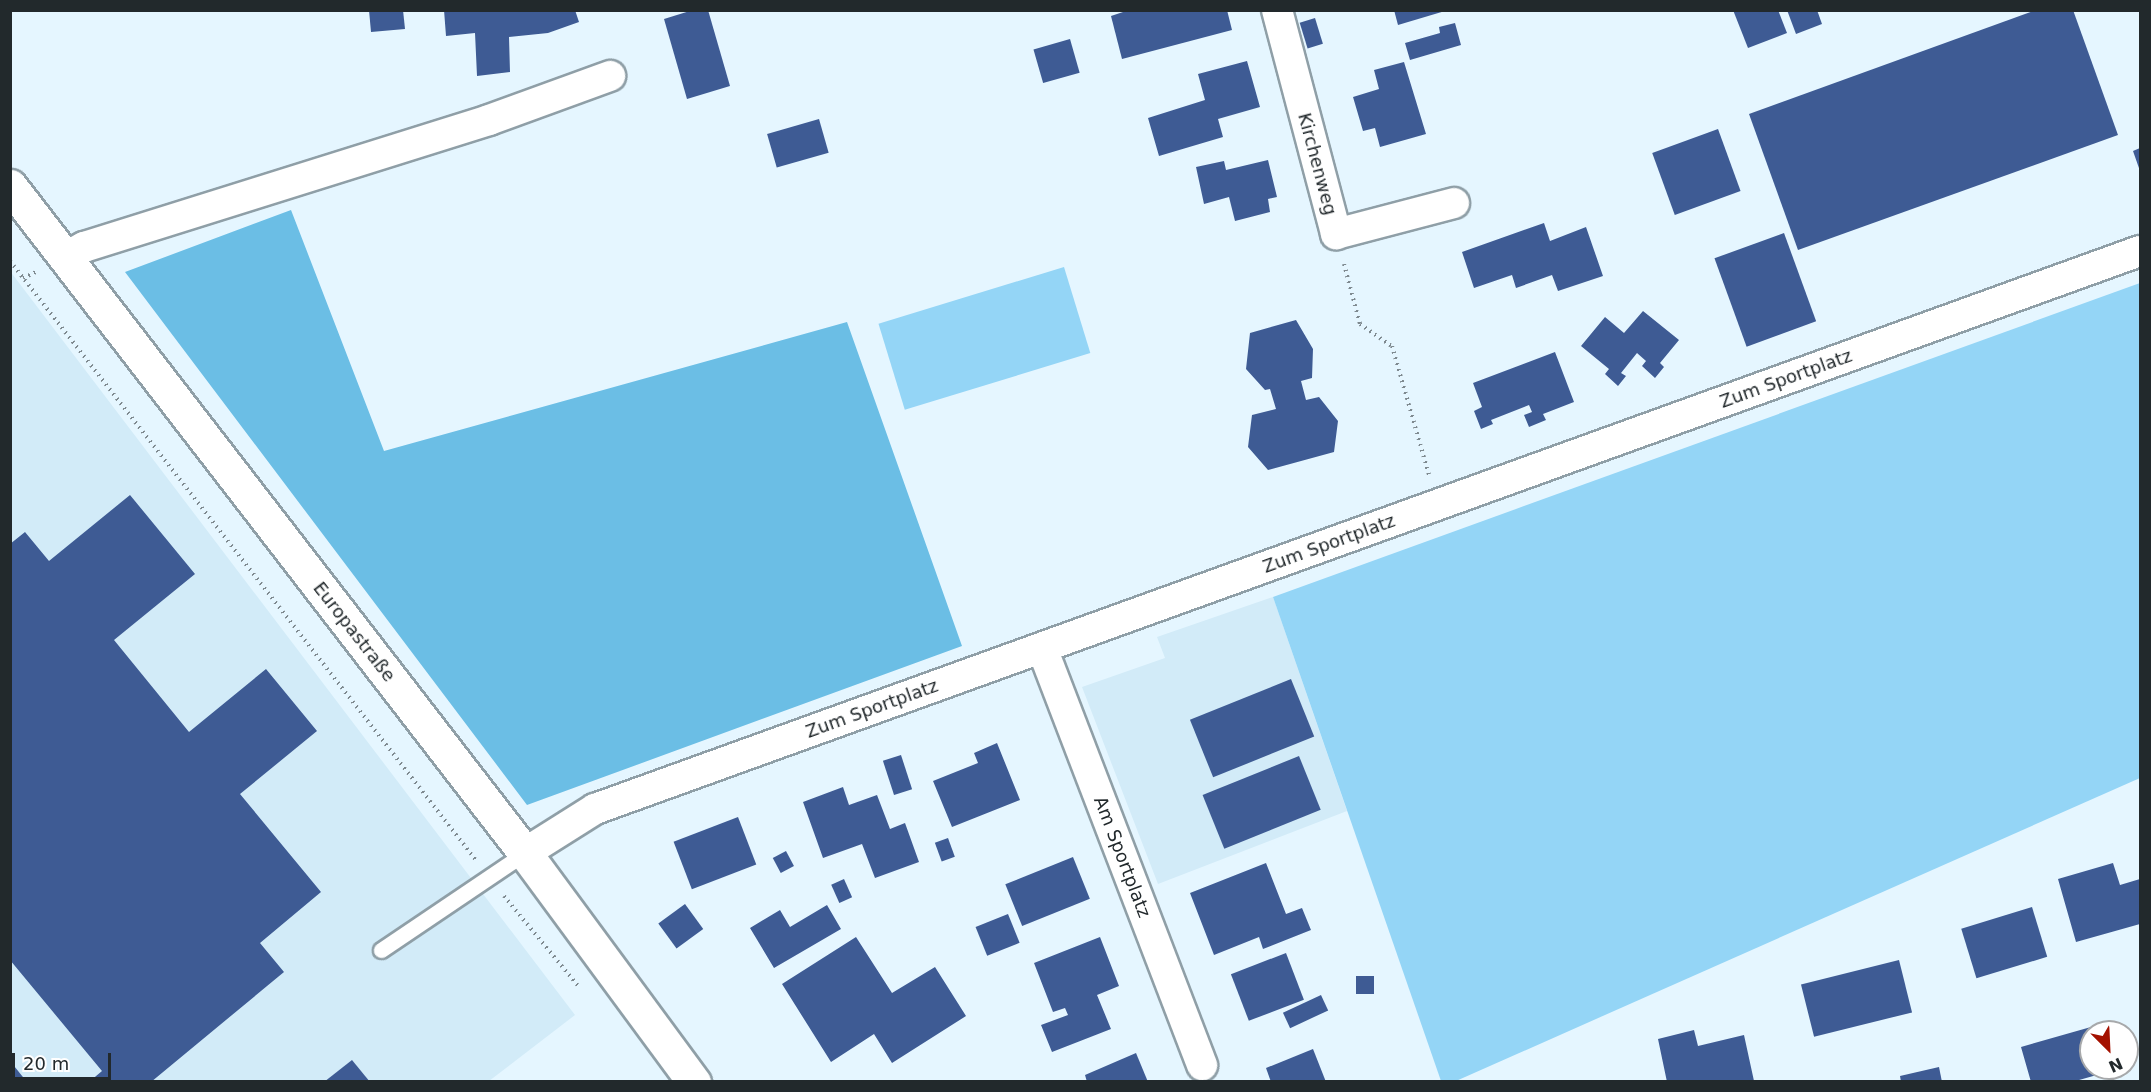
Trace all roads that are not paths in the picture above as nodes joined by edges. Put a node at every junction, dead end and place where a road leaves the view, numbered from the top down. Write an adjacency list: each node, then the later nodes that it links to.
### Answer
1 (1277, 10): 4 (street, Kirchenweg)
2 (610, 76): 6 (street)
3 (10, 186): 6 (main road, Europastraße)
4 (1454, 203)
5 (2140, 251): 7 (street, Zum Sportplatz)
6 (63, 258): 8 (main road, Europastraße)
7 (1042, 648): 8 (street, Zum Sportplatz); 10 (street, Am Sportplatz)
8 (525, 853): 9 (lane); 11 (main road, Europastraße)
9 (381, 950)
10 (1202, 1065)
11 (694, 1082)

